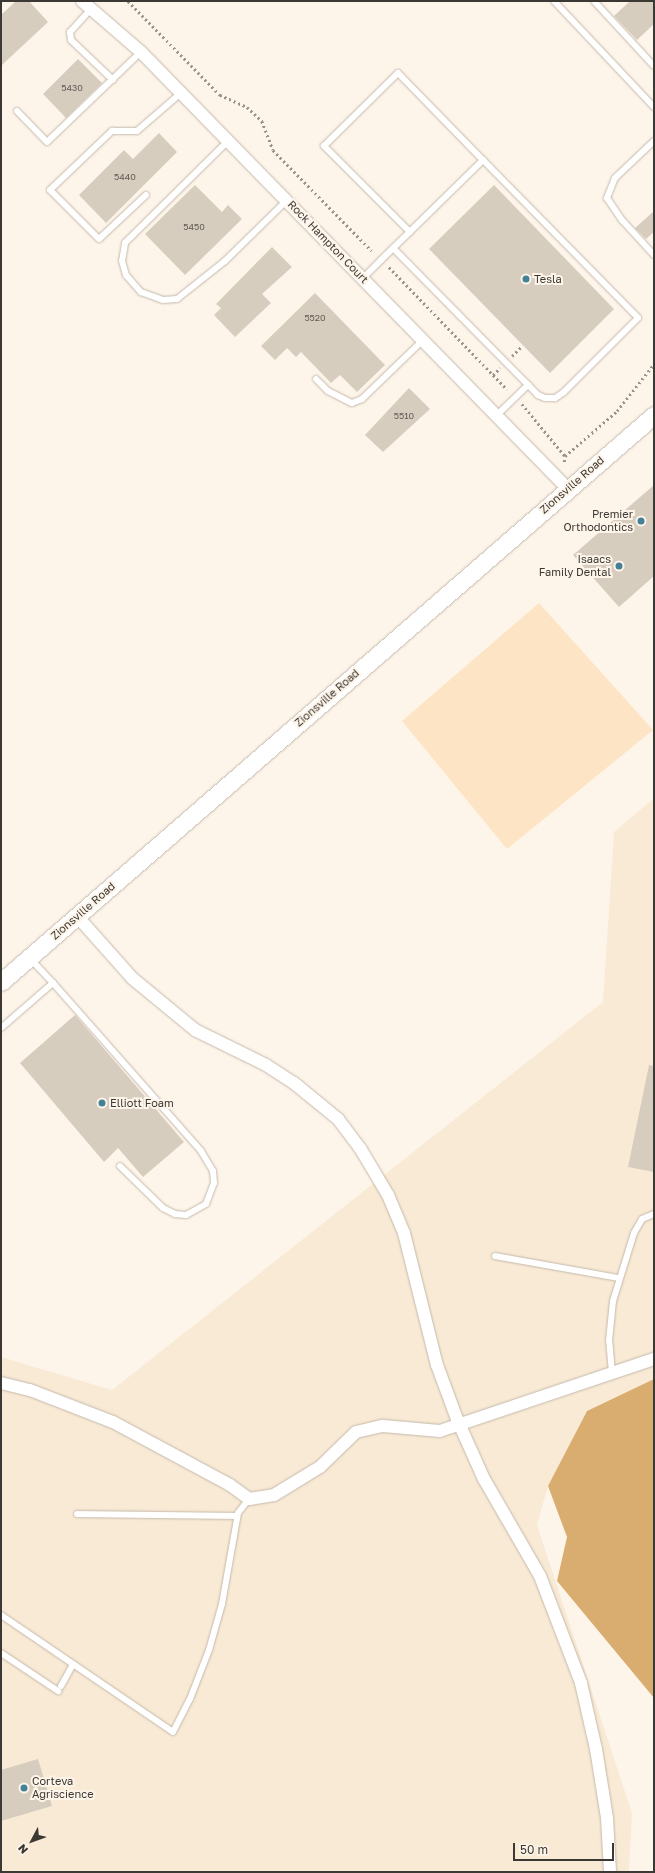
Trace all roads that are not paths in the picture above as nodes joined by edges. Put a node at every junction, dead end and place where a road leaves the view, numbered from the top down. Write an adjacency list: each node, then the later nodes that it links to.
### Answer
1 (82, 1): 4 (street, Rock Hampton Court)
2 (554, 1): 9 (lane)
3 (594, 1): 6 (lane)
4 (90, 10): 5 (street, Rock Hampton Court); 7 (lane)
5 (141, 52): 7 (lane); 8 (street, Rock Hampton Court)
6 (654, 66)
7 (113, 80): 10 (lane)
8 (181, 93): 11 (street, Rock Hampton Court); 14 (lane)
9 (654, 107)
10 (18, 111)
11 (229, 140): 15 (street, Rock Hampton Court); 15 (lane)
12 (654, 141): 18 (lane)
13 (483, 160): 16 (lane); 16 (lane); 22 (lane)
14 (146, 195)
15 (287, 200): 19 (street, Rock Hampton Court)
16 (410, 232): 17 (lane)
17 (394, 248): 19 (lane); 22 (lane)
18 (654, 255)
19 (363, 278): 20 (street, Rock Hampton Court)
20 (423, 340): 21 (lane); 24 (street, Rock Hampton Court)
21 (316, 379)
22 (528, 385): 24 (lane)
23 (654, 415): 25 (main road, Zionsville Road)
24 (496, 416): 25 (street, Rock Hampton Court)
25 (568, 489): 26 (main road, Zionsville Road)
26 (77, 916): 27 (main road, Zionsville Road); 38 (street)
27 (29, 957): 28 (main road, Zionsville Road); 29 (lane)
28 (1, 982)
29 (52, 983): 30 (lane); 31 (lane)
30 (1, 1028)
31 (120, 1166)
32 (654, 1214): 34 (lane)
33 (495, 1256): 34 (lane)
34 (619, 1278): 36 (lane)
35 (654, 1359): 36 (street)
36 (612, 1373): 38 (street)
37 (1, 1383): 39 (street)
38 (460, 1424): 39 (street); 47 (street)
39 (249, 1499): 41 (lane)
40 (77, 1514): 41 (lane)
41 (237, 1516): 44 (lane)
42 (1, 1615): 44 (lane)
43 (1, 1653): 46 (lane)
44 (73, 1664): 45 (lane)
45 (61, 1686)
46 (58, 1691)
47 (610, 1872)

